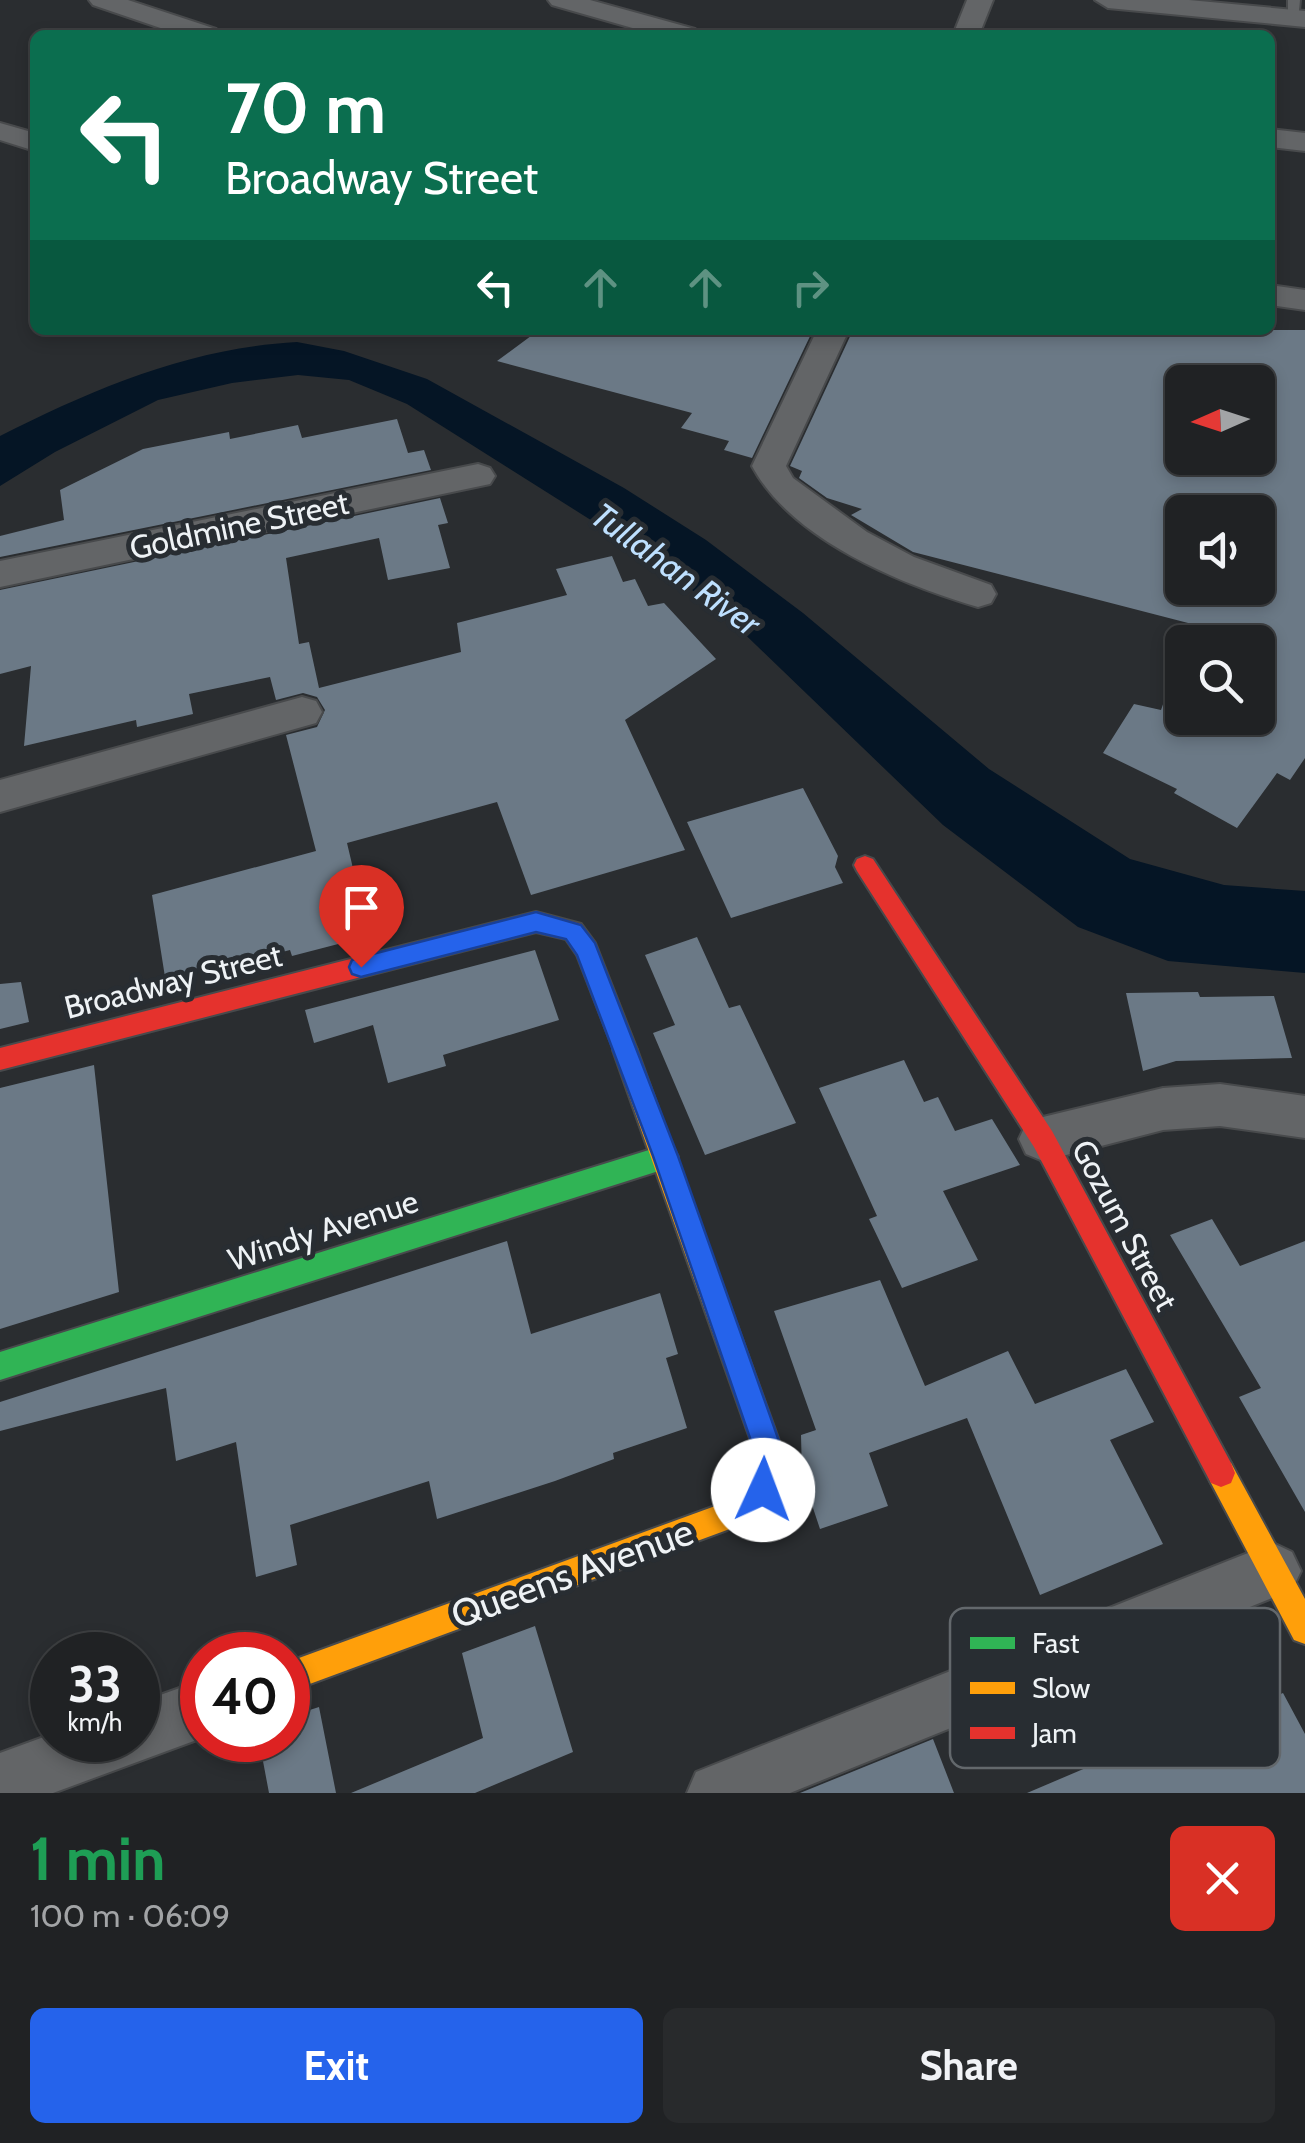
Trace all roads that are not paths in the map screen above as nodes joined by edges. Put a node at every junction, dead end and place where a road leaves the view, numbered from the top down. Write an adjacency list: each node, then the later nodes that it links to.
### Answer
1 (102, 0): 6 (street)
2 (561, 0): 7 (street)
3 (980, 0): 8 (street)
4 (1108, 0): 5 (street)
5 (1298, 13)
6 (192, 30)
7 (668, 30)
8 (968, 30)
9 (0, 131): 11 (street)
10 (1275, 139): 12 (street)
11 (30, 140)
12 (1305, 142)
13 (1275, 296): 14 (street)
14 (1305, 300)
15 (832, 335): 18 (street)
16 (478, 476): 17 (street, Goldmine Street)
17 (0, 574)
18 (978, 594)
19 (302, 712): 20 (street)
20 (0, 796)
21 (865, 865): 25 (street, Gozum Street)
22 (536, 922): 23 (street, Broadway Street); 26 (street, Queens Avenue)
23 (0, 1059)
24 (1305, 1117): 25 (street)
25 (1042, 1139): 28 (street, Gozum Street)
26 (665, 1156): 27 (street, Windy Avenue); 31 (street, Queens Avenue)
27 (0, 1366)
28 (1274, 1571): 29 (street); 30 (street, Gozum Street)
29 (1181, 1608)
30 (1305, 1629)
31 (310, 1669)
32 (950, 1700): 35 (street)
33 (57, 1762): 34 (street)
34 (0, 1783)
35 (717, 1793)

